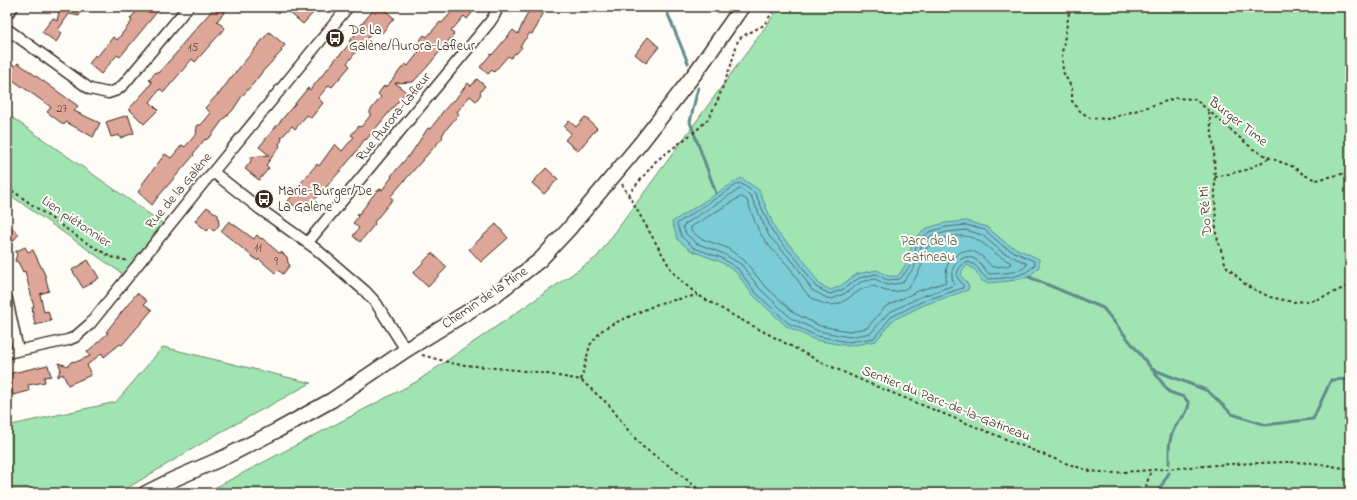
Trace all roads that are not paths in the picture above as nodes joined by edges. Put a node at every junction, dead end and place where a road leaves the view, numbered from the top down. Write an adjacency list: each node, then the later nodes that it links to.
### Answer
1 (14, 7): 6 (street)
2 (188, 7): 7 (street)
3 (498, 7): 9 (street, Rue Aurora-Lafleur)
4 (742, 7): 12 (street, Chemin de la Mine)
5 (344, 8): 8 (street, Rue de la Galène)
6 (7, 14)
7 (7, 29)
8 (214, 172): 9 (street); 11 (street, Rue de la Galène)
9 (308, 242): 12 (street)
10 (7, 299): 11 (street)
11 (18, 350): 13 (street, Rue de la Galène)
12 (406, 350): 14 (street, Chemin de la Mine)
13 (7, 352)
14 (146, 493)

